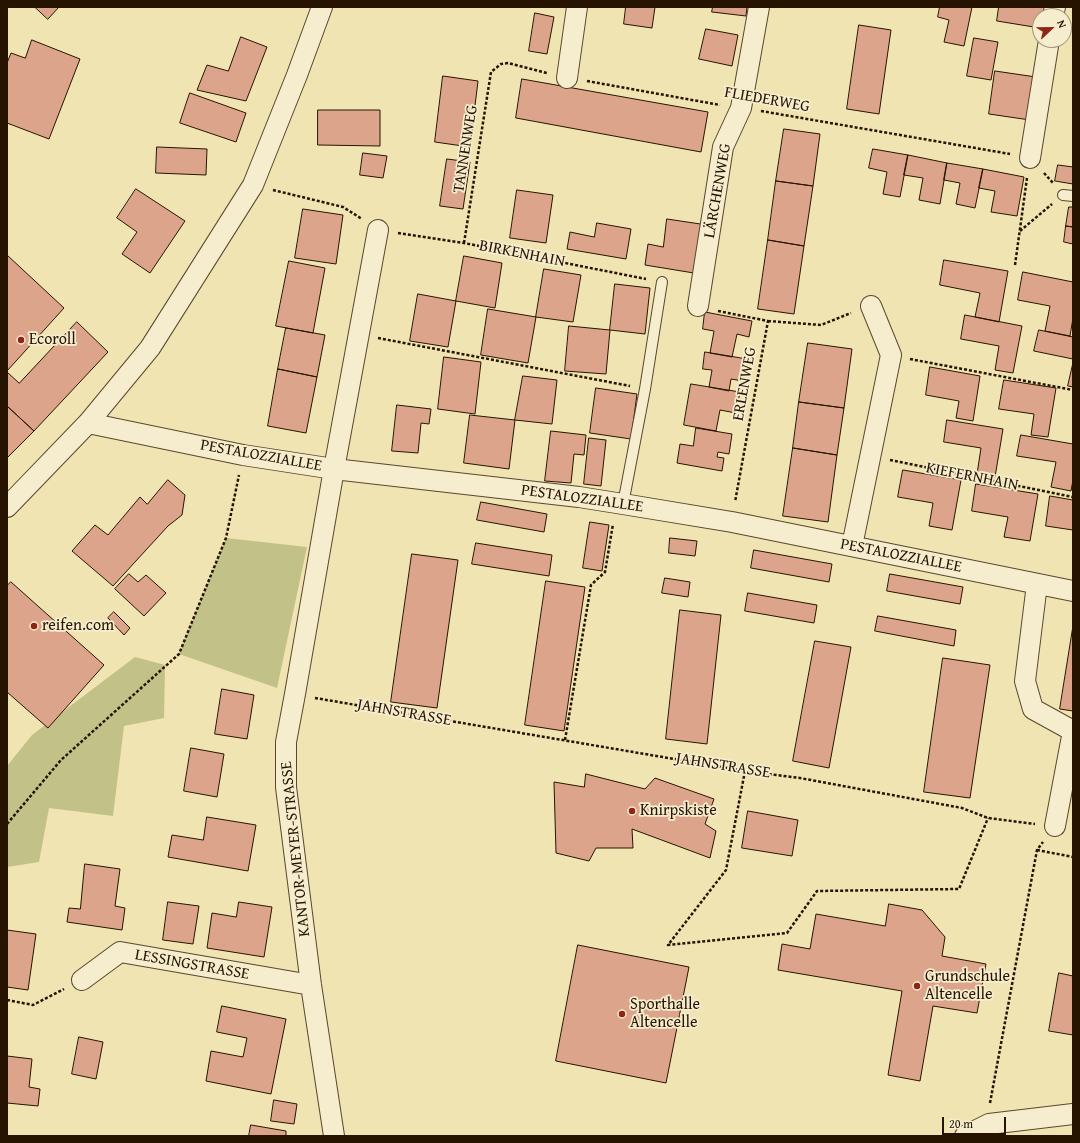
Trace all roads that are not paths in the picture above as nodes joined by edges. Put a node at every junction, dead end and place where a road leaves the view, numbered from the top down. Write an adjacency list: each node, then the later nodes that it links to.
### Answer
1 (322, 7): 11 (street)
2 (578, 7): 5 (street)
3 (759, 7): 9 (street, LÄRCHENWEG)
4 (1049, 48): 6 (street)
5 (567, 78)
6 (1030, 158)
7 (378, 230): 12 (street)
8 (662, 282): 13 (lane)
9 (698, 306)
10 (871, 306): 15 (street)
11 (88, 423): 12 (street, PESTALOZZIALLEE); 14 (street)
12 (334, 469): 13 (street, PESTALOZZIALLEE); 21 (street, KANTOR-MEYER-STRASSE)
13 (623, 504): 15 (street, PESTALOZZIALLEE)
14 (7, 507)
15 (852, 546): 16 (street, PESTALOZZIALLEE)
16 (1037, 584): 17 (street, PESTALOZZIALLEE); 18 (street)
17 (1073, 591)
18 (1073, 731): 19 (street)
19 (1055, 826)
20 (82, 980): 21 (street, LESSINGSTRASSE)
21 (311, 986): 23 (street, KANTOR-MEYER-STRASSE)
22 (1073, 1114): 24 (street)
23 (334, 1136)
24 (965, 1136)

